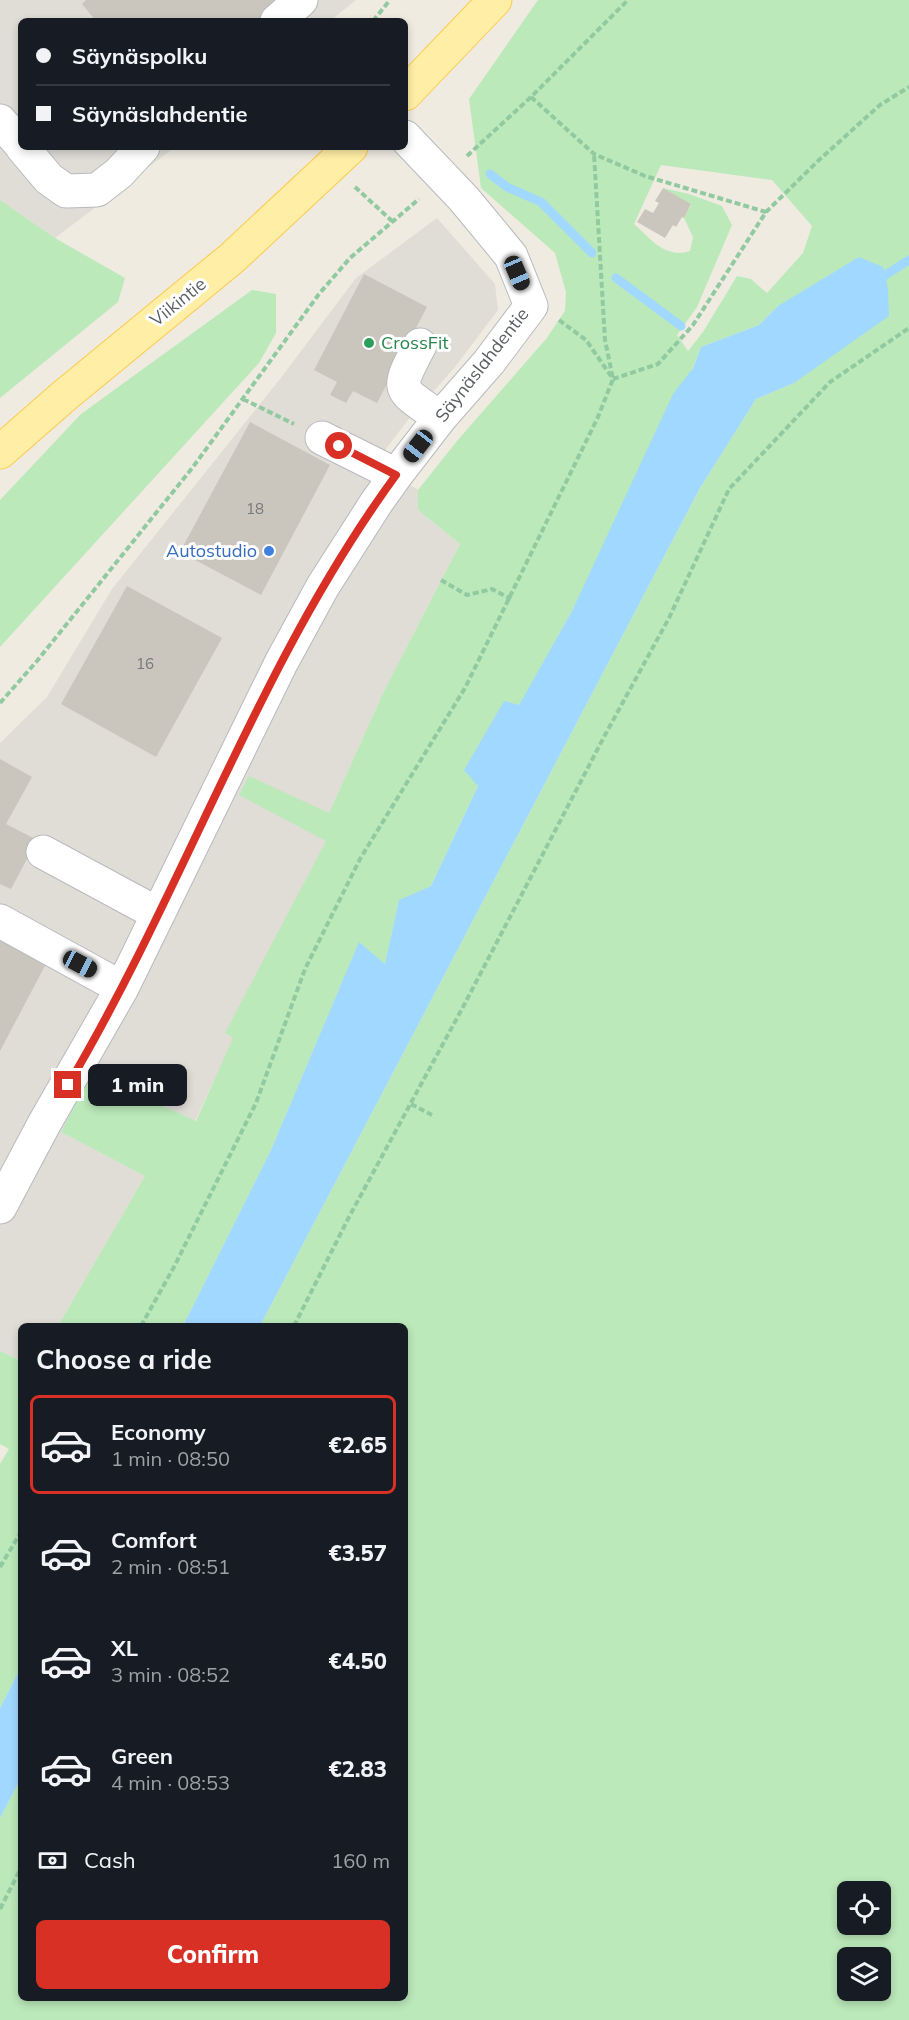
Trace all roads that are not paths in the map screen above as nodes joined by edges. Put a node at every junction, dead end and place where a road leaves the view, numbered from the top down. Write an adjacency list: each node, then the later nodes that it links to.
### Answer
1 (301, 0): 3 (street)
2 (495, 0): 4 (main road)
3 (280, 18)
4 (408, 91)
5 (0, 121): 7 (street)
6 (408, 140): 12 (street, Säynäslahdentie)
7 (18, 141)
8 (25, 150): 9 (street)
9 (140, 150)
10 (341, 156): 14 (main road, Viikintie)
11 (420, 345): 12 (street)
12 (440, 418): 15 (street, Säynäslahdentie)
13 (322, 438): 15 (street)
14 (0, 452)
15 (396, 475): 17 (street, Säynäslahdentie)
16 (44, 852): 17 (street)
17 (158, 914): 19 (street, Säynäslahdentie)
18 (0, 921): 19 (street)
19 (122, 988): 20 (street, Säynäslahdentie)
20 (0, 1207)

